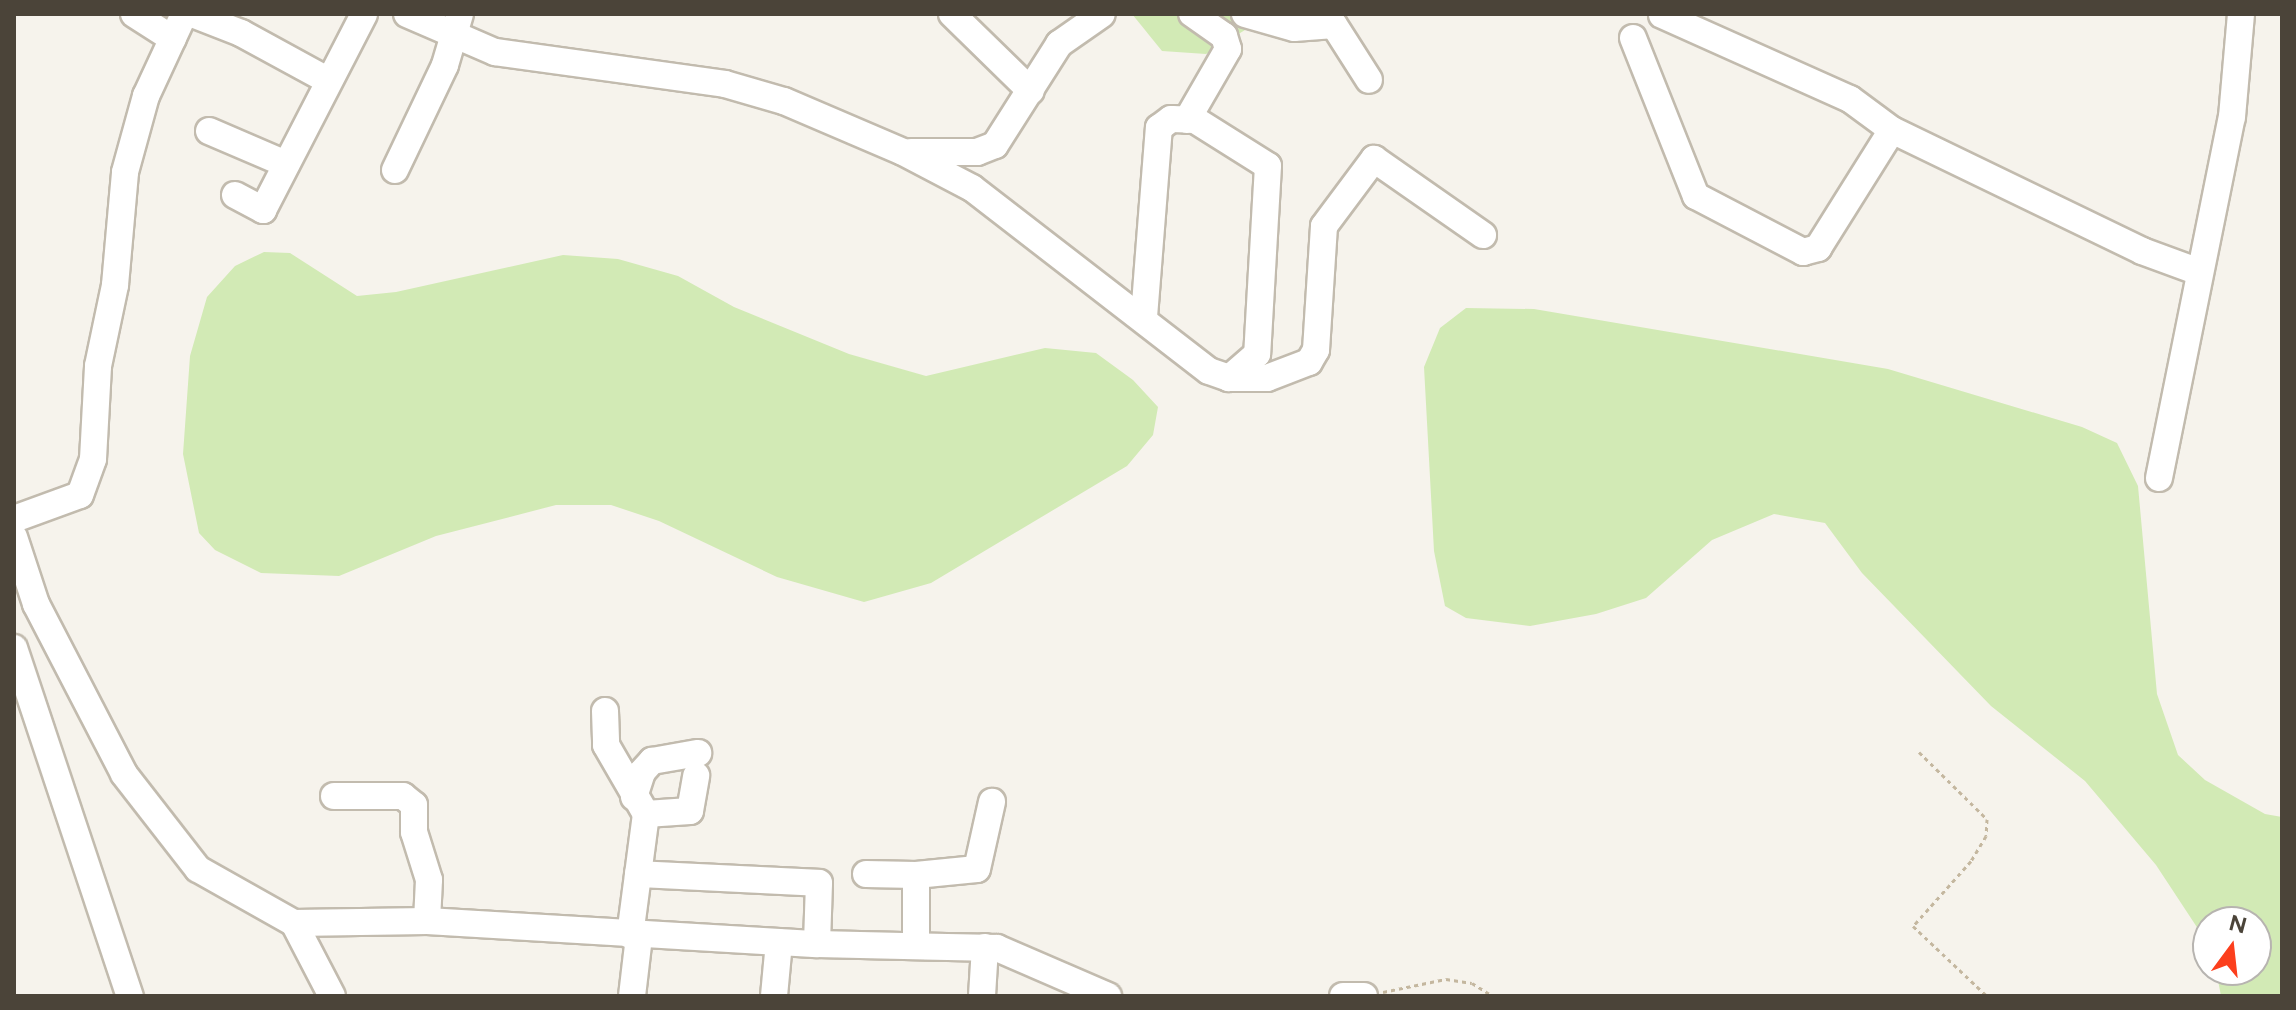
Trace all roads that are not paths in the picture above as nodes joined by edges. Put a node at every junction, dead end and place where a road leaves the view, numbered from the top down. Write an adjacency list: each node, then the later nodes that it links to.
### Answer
1 (134, 14): 14 (street)
2 (184, 14): 14 (street)
3 (192, 14): 16 (street)
4 (364, 14): 16 (street)
5 (407, 14): 12 (street)
6 (952, 14): 17 (street)
7 (1102, 14): 17 (street)
8 (1192, 14): 18 (street)
9 (1245, 14): 15 (street)
10 (2241, 14): 26 (street)
11 (1662, 15): 19 (street)
12 (456, 26): 21 (street); 23 (street)
13 (1633, 38): 19 (street)
14 (173, 39): 30 (street)
15 (1369, 80)
16 (329, 81): 22 (street)
17 (1031, 91): 21 (street)
18 (1187, 120): 27 (street); 28 (street)
19 (1892, 130): 26 (street)
20 (209, 131): 22 (street)
21 (903, 152): 27 (street)
22 (286, 164): 24 (street)
23 (395, 170)
24 (235, 195)
25 (1483, 235): 28 (street)
26 (2199, 272): 29 (street)
27 (1144, 317): 28 (street)
28 (1232, 378)
29 (2159, 478)
30 (14, 519)
31 (14, 537): 41 (street)
32 (14, 648): 47 (street)
33 (605, 711): 36 (street)
34 (334, 796): 40 (street)
35 (992, 802): 39 (street)
36 (640, 806): 36 (street); 37 (street)
37 (638, 874): 42 (street); 44 (street)
38 (866, 874): 39 (street)
39 (916, 875): 45 (street)
40 (427, 921): 41 (street); 42 (street)
41 (294, 923): 48 (street)
42 (634, 935): 43 (street); 49 (street)
43 (779, 942): 44 (street); 50 (street)
44 (817, 944): 45 (street)
45 (916, 944): 46 (street)
46 (985, 947): 51 (street); 52 (street)
47 (130, 996)
48 (332, 996)
49 (632, 996)
50 (774, 996)
51 (982, 996)
52 (1108, 996)
53 (1343, 996): 54 (street)
54 (1364, 996)

